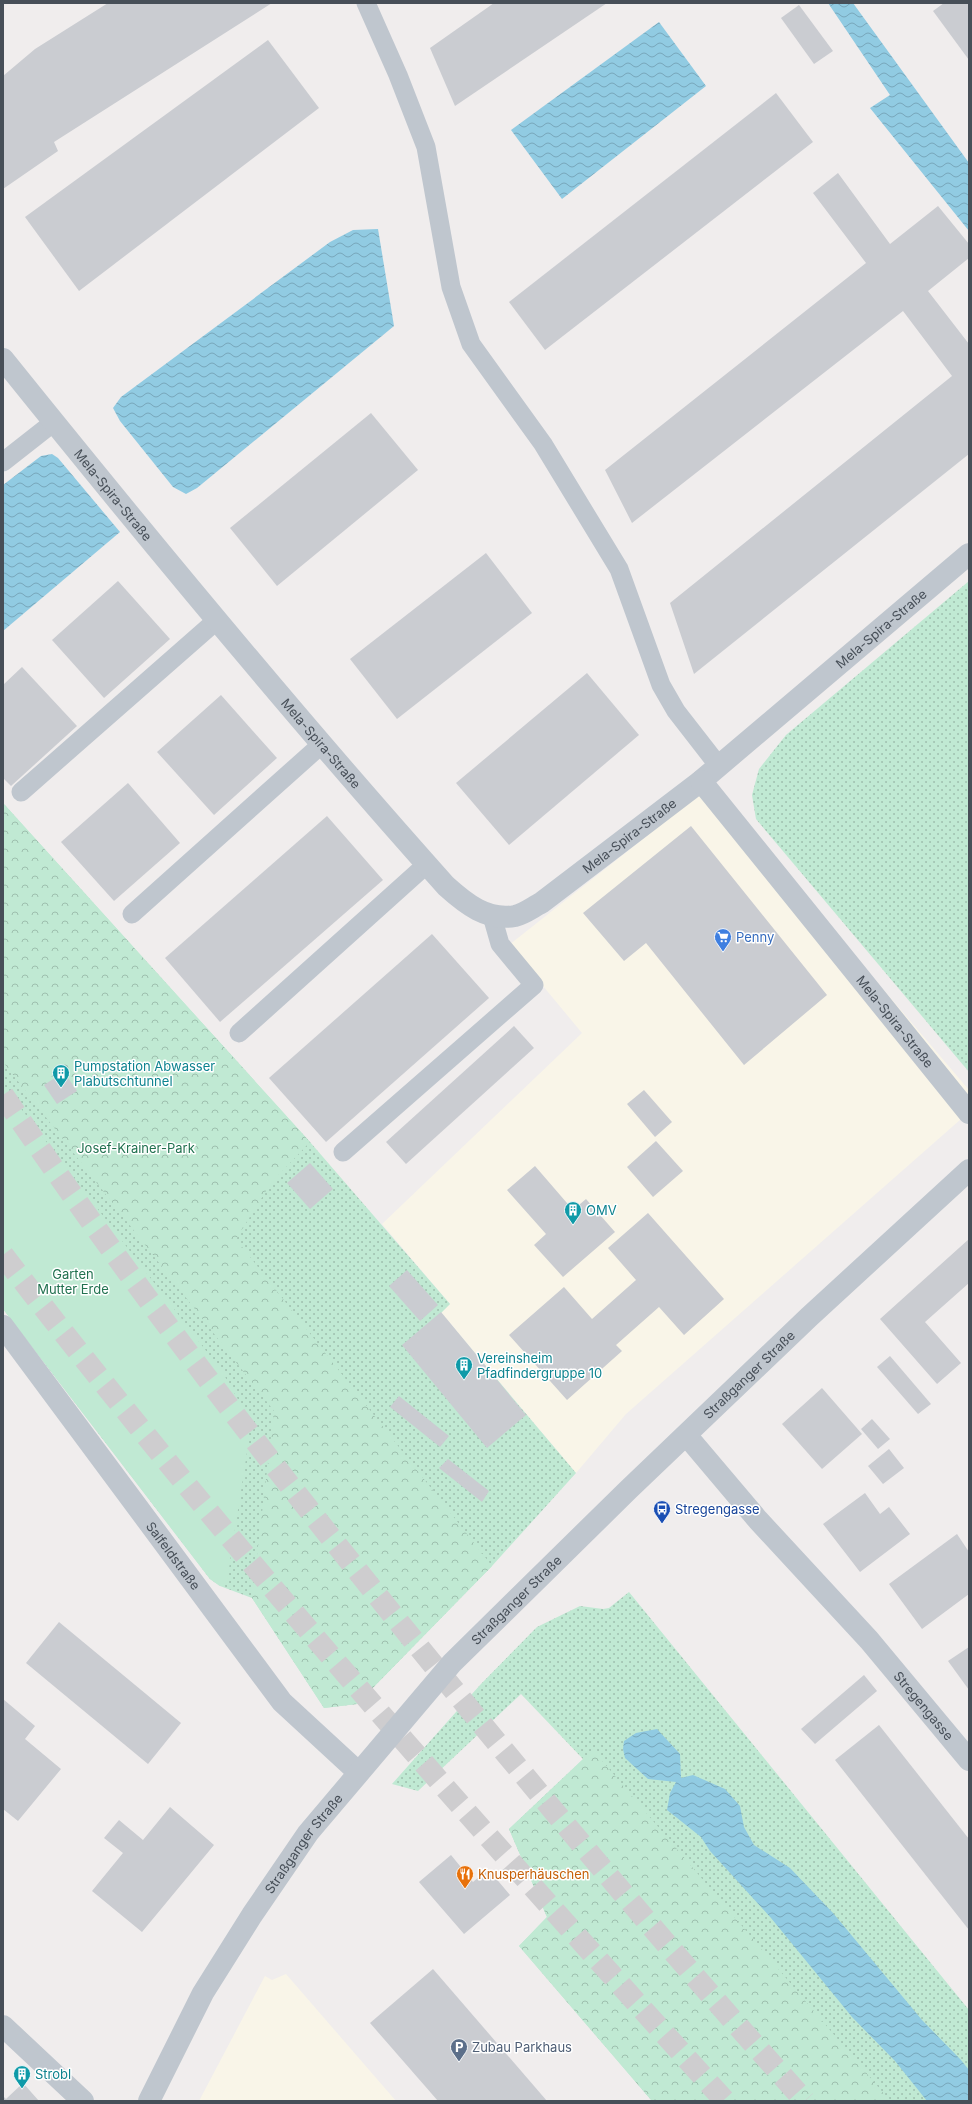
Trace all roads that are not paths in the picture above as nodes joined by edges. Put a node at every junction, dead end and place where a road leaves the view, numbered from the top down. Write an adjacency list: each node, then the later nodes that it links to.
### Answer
1 (366, 3): 8 (lane)
2 (3, 359): 3 (street, Mela-Spira-Straße)
3 (54, 422): 4 (lane); 6 (street, Mela-Spira-Straße)
4 (3, 462)
5 (969, 554): 8 (street, Mela-Spira-Straße)
6 (217, 620): 7 (street, Mela-Spira-Straße); 10 (lane)
7 (322, 744): 11 (street, Mela-Spira-Straße); 12 (lane)
8 (718, 765): 9 (street, Mela-Spira-Straße)
9 (701, 781): 13 (street, Mela-Spira-Straße); 15 (street, Mela-Spira-Straße)
10 (21, 792)
11 (427, 864): 13 (street, Mela-Spira-Straße); 14 (lane)
12 (132, 914)
13 (492, 916): 16 (lane)
14 (239, 1033)
15 (969, 1113)
16 (343, 1152)
17 (969, 1170): 19 (street, Straßganger Straße)
18 (3, 1326): 21 (street, Salfeldstraße)
19 (687, 1436): 20 (street, Stregengasse); 21 (street, Straßganger Straße)
20 (969, 1760)
21 (358, 1772): 24 (street, Straßganger Straße)
22 (3, 2026): 23 (street)
23 (83, 2101)
24 (149, 2101)

